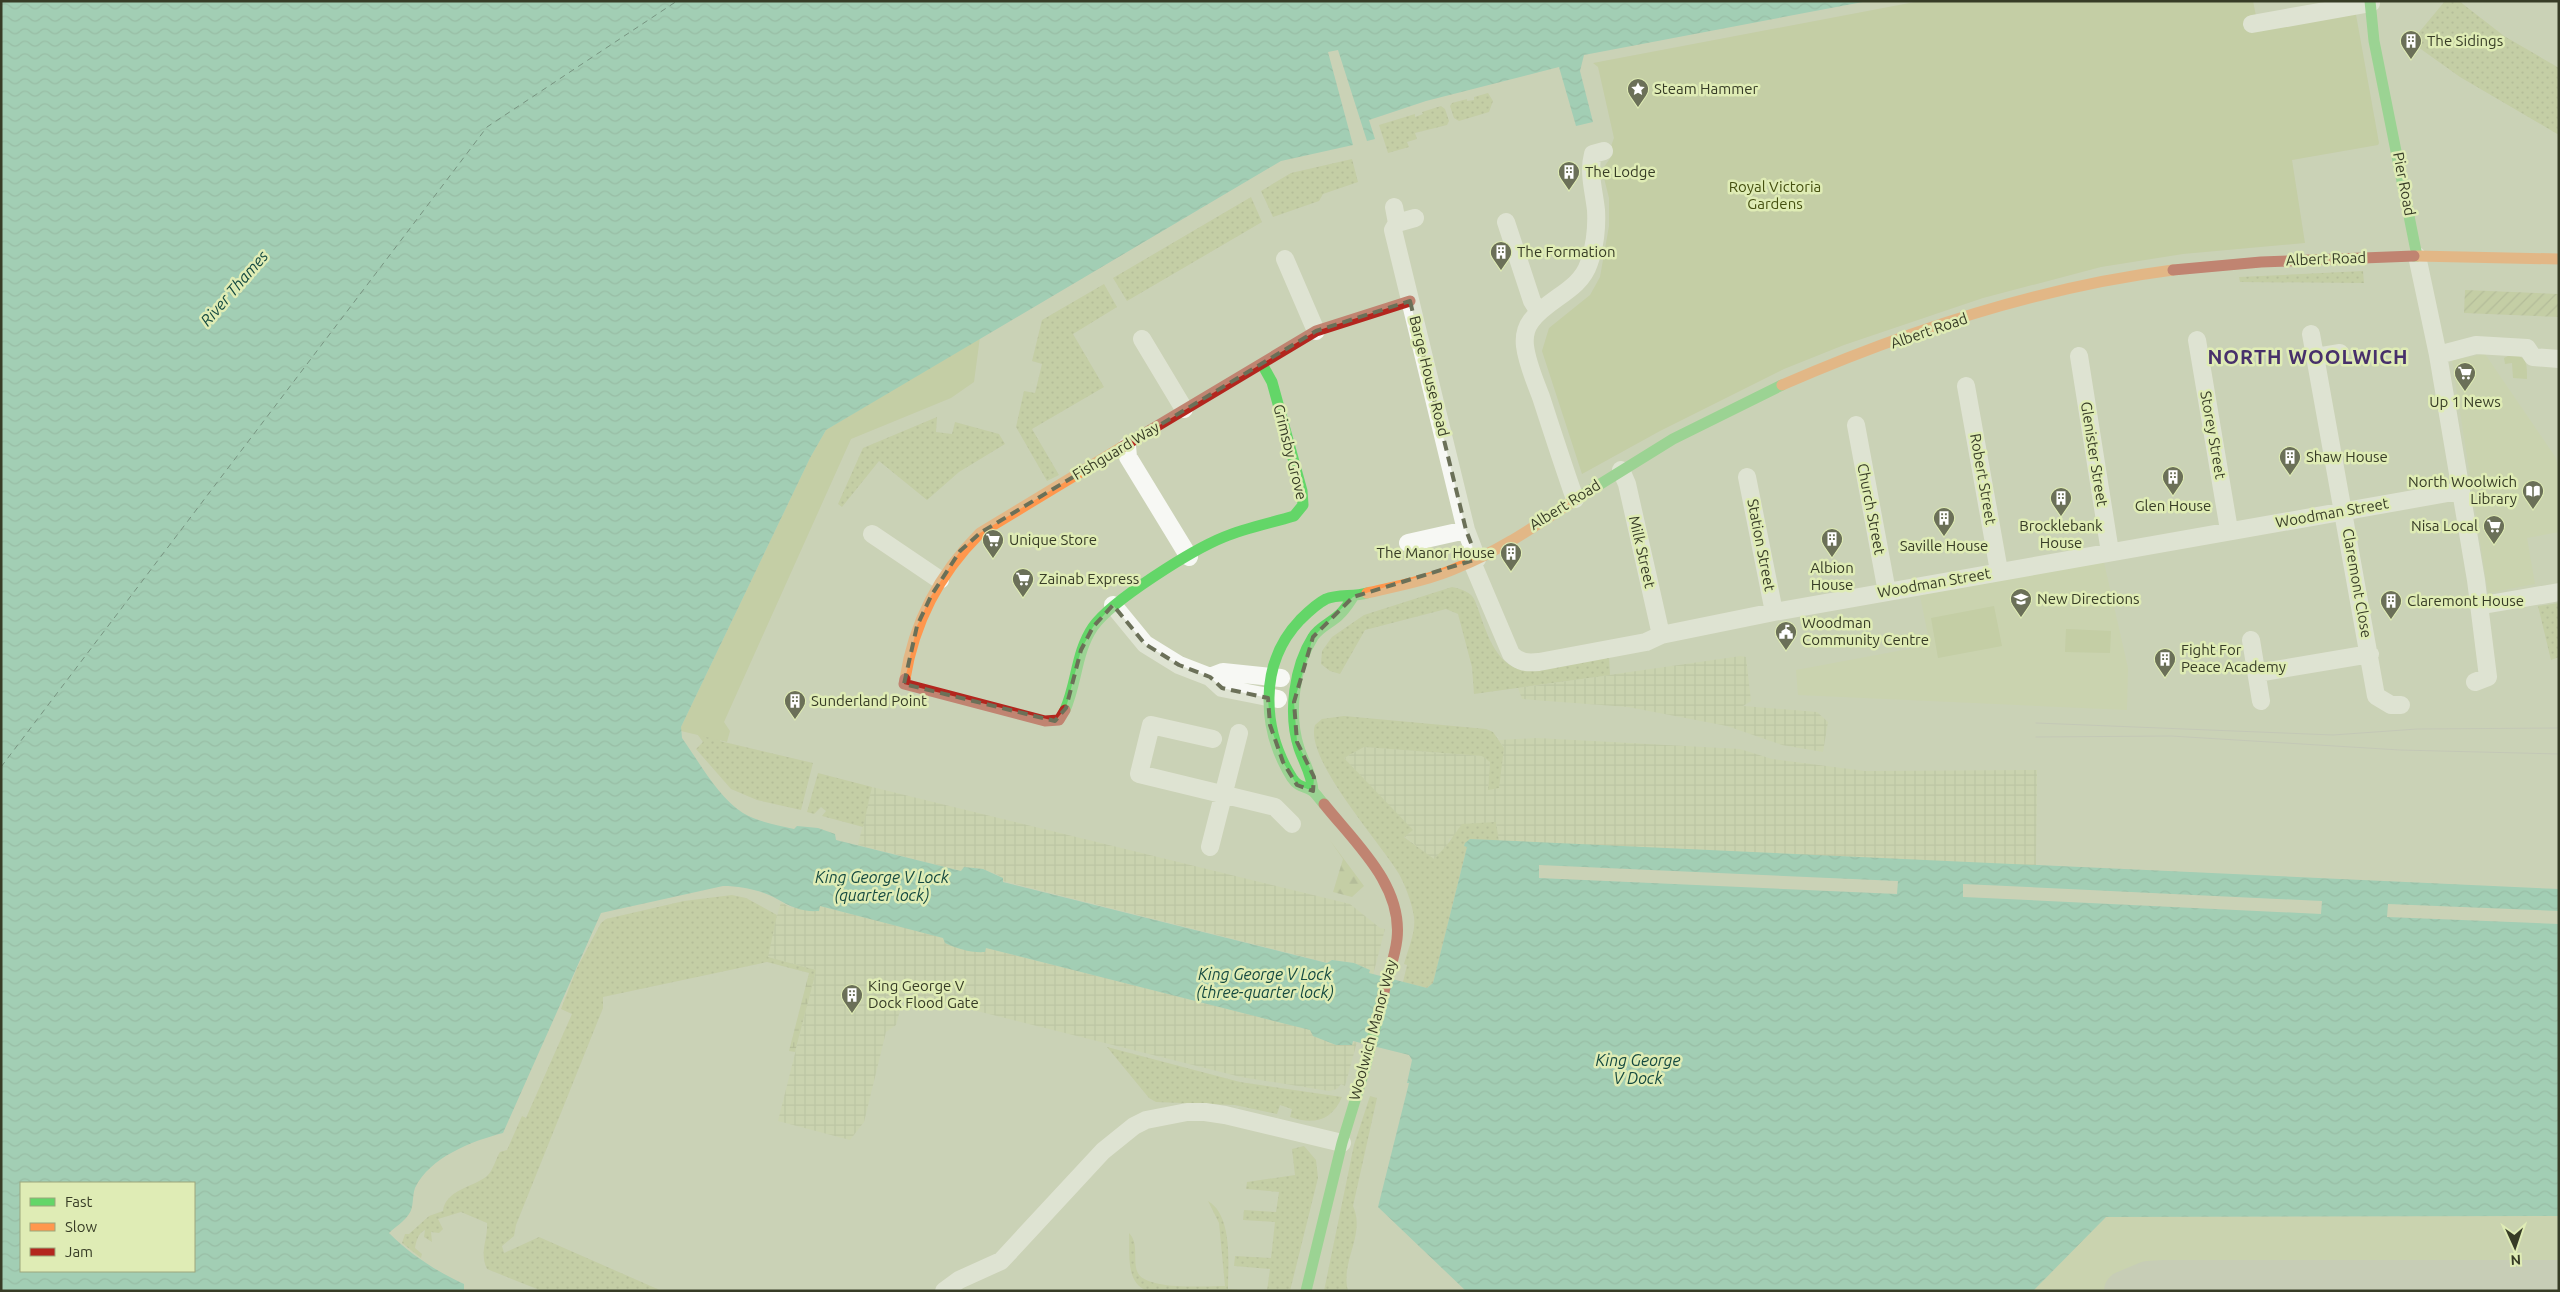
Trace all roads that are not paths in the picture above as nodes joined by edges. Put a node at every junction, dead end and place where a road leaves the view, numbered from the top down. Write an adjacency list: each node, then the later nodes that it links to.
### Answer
1 (2372, 5): 2 (street); 6 (main road, Pier Road)
2 (2252, 24)
3 (1604, 151): 10 (street)
4 (1415, 218): 9 (street, Barge House Road)
5 (1506, 222): 10 (street)
6 (2417, 256): 8 (main road, Albert Road); 16 (street, Pier Road); 25 (main road, Albert Road)
7 (1285, 259): 11 (street)
8 (2559, 259)
9 (1410, 301): 11 (main road, Fishguard Way); 30 (street, Barge House Road)
10 (1539, 312): 28 (street)
11 (1316, 331): 20 (main road, Fishguard Way)
12 (2311, 334): 18 (street, Claremont Close)
13 (1142, 338): 22 (street)
14 (2197, 340): 31 (street, Storey Street)
15 (2340, 353): 18 (street)
16 (2438, 355): 19 (street); 27 (street, Pier Road)
17 (2079, 356): 34 (street, Glenister Street)
18 (2316, 357): 29 (street, Claremont Close)
19 (2559, 359)
20 (1262, 364): 22 (main road, Fishguard Way); 35 (main road, Grimsby Grove)
21 (1966, 386): 37 (street, Robert Street)
22 (1184, 409): 24 (main road, Fishguard Way)
23 (1856, 425): 39 (street, Church Street)
24 (1127, 446): 35 (street); 38 (main road, Fishguard Way)
25 (1621, 470): 28 (main road, Albert Road); 45 (street, Milk Street)
26 (1747, 477): 44 (street, Station Street)
27 (2459, 491): 29 (street, Woodman Street); 42 (street, Pier Road)
28 (1575, 498): 36 (main road, Albert Road)
29 (2344, 512): 31 (street, Woodman Street); 47 (street, Claremont Close)
30 (1466, 530): 33 (street); 36 (street, Barge House Road)
31 (2229, 530): 34 (street, Woodman Street)
32 (872, 534): 38 (street)
33 (1408, 543)
34 (2110, 552): 37 (street, Woodman Street)
35 (1188, 557): 43 (main road, Grimsby Grove)
36 (1475, 560): 41 (main road, Albert Road); 45 (street, Woodman Street)
37 (1999, 572): 39 (street, Woodman Street)
38 (940, 580): 43 (main road, Fishguard Way)
39 (1887, 592): 44 (street, Woodman Street)
40 (2559, 592): 42 (street)
41 (1353, 597): 50 (main road, Woolwich Manor Way); 51 (main road)
42 (2478, 603): 52 (street, Pier Road)
43 (1114, 605): 49 (street)
44 (1774, 612): 45 (street, Woodman Street)
45 (1660, 635)
46 (2251, 640): 48 (street)
47 (2370, 654): 48 (street, Claremont Close); 56 (street, Claremont Close)
48 (2257, 673): 54 (street)
49 (1210, 677): 50 (street); 53 (street)
50 (1270, 677): 51 (street); 53 (main road, Woolwich Manor Way)
51 (1298, 679): 55 (main road)
52 (2481, 680)
53 (1268, 698): 55 (street); 59 (main road, Woolwich Manor Way)
54 (2261, 701)
55 (1294, 702): 59 (main road)
56 (2401, 705)
57 (1239, 733): 60 (street)
58 (1213, 739): 60 (street)
59 (1313, 791): 63 (main road, Woolwich Manor Way)
60 (1224, 794): 61 (street); 62 (street)
61 (1292, 824)
62 (1210, 847)
63 (1342, 1143): 64 (street); 65 (main road, Woolwich Manor Way)
64 (944, 1291)
65 (1306, 1291)

